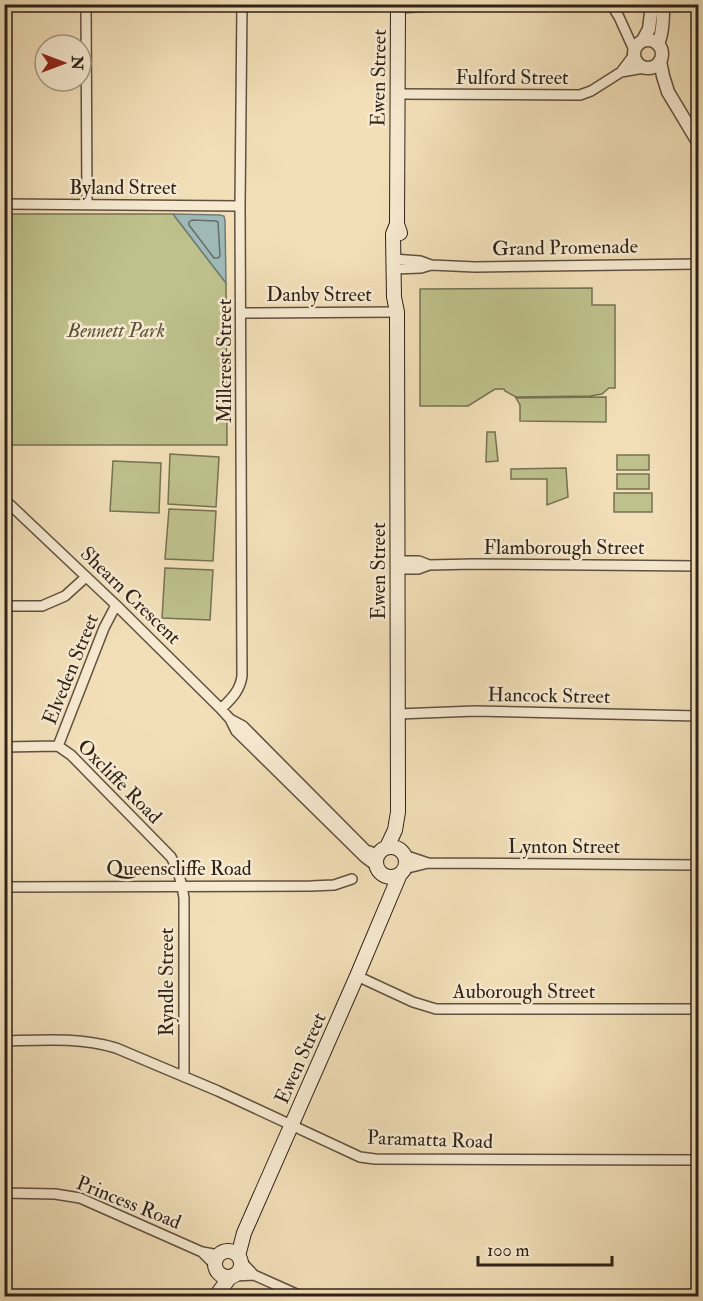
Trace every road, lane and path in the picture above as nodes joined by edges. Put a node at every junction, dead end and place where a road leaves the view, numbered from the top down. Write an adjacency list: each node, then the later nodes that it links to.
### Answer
1 (86, 4): 18 (street)
2 (242, 4): 19 (street, Millcrest Street)
3 (470, 4): 7 (street)
4 (611, 4): 10 (street)
5 (652, 4): 8 (street)
6 (663, 4): 9 (street)
7 (398, 6): 15 (main road, Ewen Street)
8 (643, 40): 9 (street); 10 (street)
9 (658, 44): 11 (street)
10 (634, 53): 12 (street); 13 (street, Fulford Street)
11 (660, 61): 12 (street); 14 (street)
12 (646, 68): 13 (street, Fulford Street); 14 (street)
13 (621, 72): 15 (street, Fulford Street)
14 (668, 92): 16 (street)
15 (397, 94): 20 (main road, Ewen Street)
16 (699, 142)
17 (4, 204): 18 (street, Byland Street)
18 (87, 204): 19 (street, Byland Street)
19 (240, 206): 23 (street, Millcrest Street)
20 (397, 264): 21 (street, Grand Promenade); 22 (main road, Ewen Street)
21 (699, 264)
22 (397, 312): 23 (street, Danby Street); 25 (main road, Ewen Street)
23 (242, 313): 30 (street, Millcrest Street)
24 (4, 499): 27 (street, Shearn Crescent)
25 (398, 565): 26 (street, Flamborough Street); 31 (main road, Ewen Street)
26 (699, 566)
27 (86, 577): 28 (street, Shearn Crescent); 29 (street)
28 (116, 605): 30 (street, Shearn Crescent); 34 (street, Elveden Street)
29 (4, 606)
30 (221, 709): 33 (street, Shearn Crescent)
31 (398, 714): 32 (street, Hancock Street); 36 (main road, Ewen Street)
32 (699, 716)
33 (230, 719): 36 (street, Shearn Crescent); 36 (street, Shearn Crescent)
34 (58, 746): 35 (street, Oxcliffe Road); 42 (street, Oxcliffe Road)
35 (4, 747)
36 (388, 858): 37 (street, Lynton Street); 39 (main road, Ewen Street); 39 (main road); 43 (main road, Ewen Street)
37 (429, 862): 38 (street, Lynton Street); 39 (street, Lynton Street)
38 (699, 865)
39 (402, 872): 43 (main road, Ewen Street)
40 (352, 879): 42 (street, Queenscliffe Road)
41 (4, 887): 42 (street, Queenscliffe Road)
42 (183, 887): 47 (street, Ryndle Street)
43 (390, 897): 44 (main road, Ewen Street)
44 (357, 976): 45 (street, Auborough Street); 48 (main road, Ewen Street)
45 (699, 1009)
46 (4, 1041): 47 (street, Paramatta Road)
47 (184, 1077): 48 (street, Paramatta Road)
48 (292, 1125): 49 (street, Paramatta Road); 51 (main road, Ewen Street)
49 (699, 1160)
50 (4, 1193): 51 (street, Princess Road)
51 (228, 1264): 52 (street, Princess Road); 52 (street, Princess Road); 53 (main road, Ewen Street)
52 (254, 1275): 54 (street, Princess Road)
53 (216, 1296)
54 (301, 1296)

